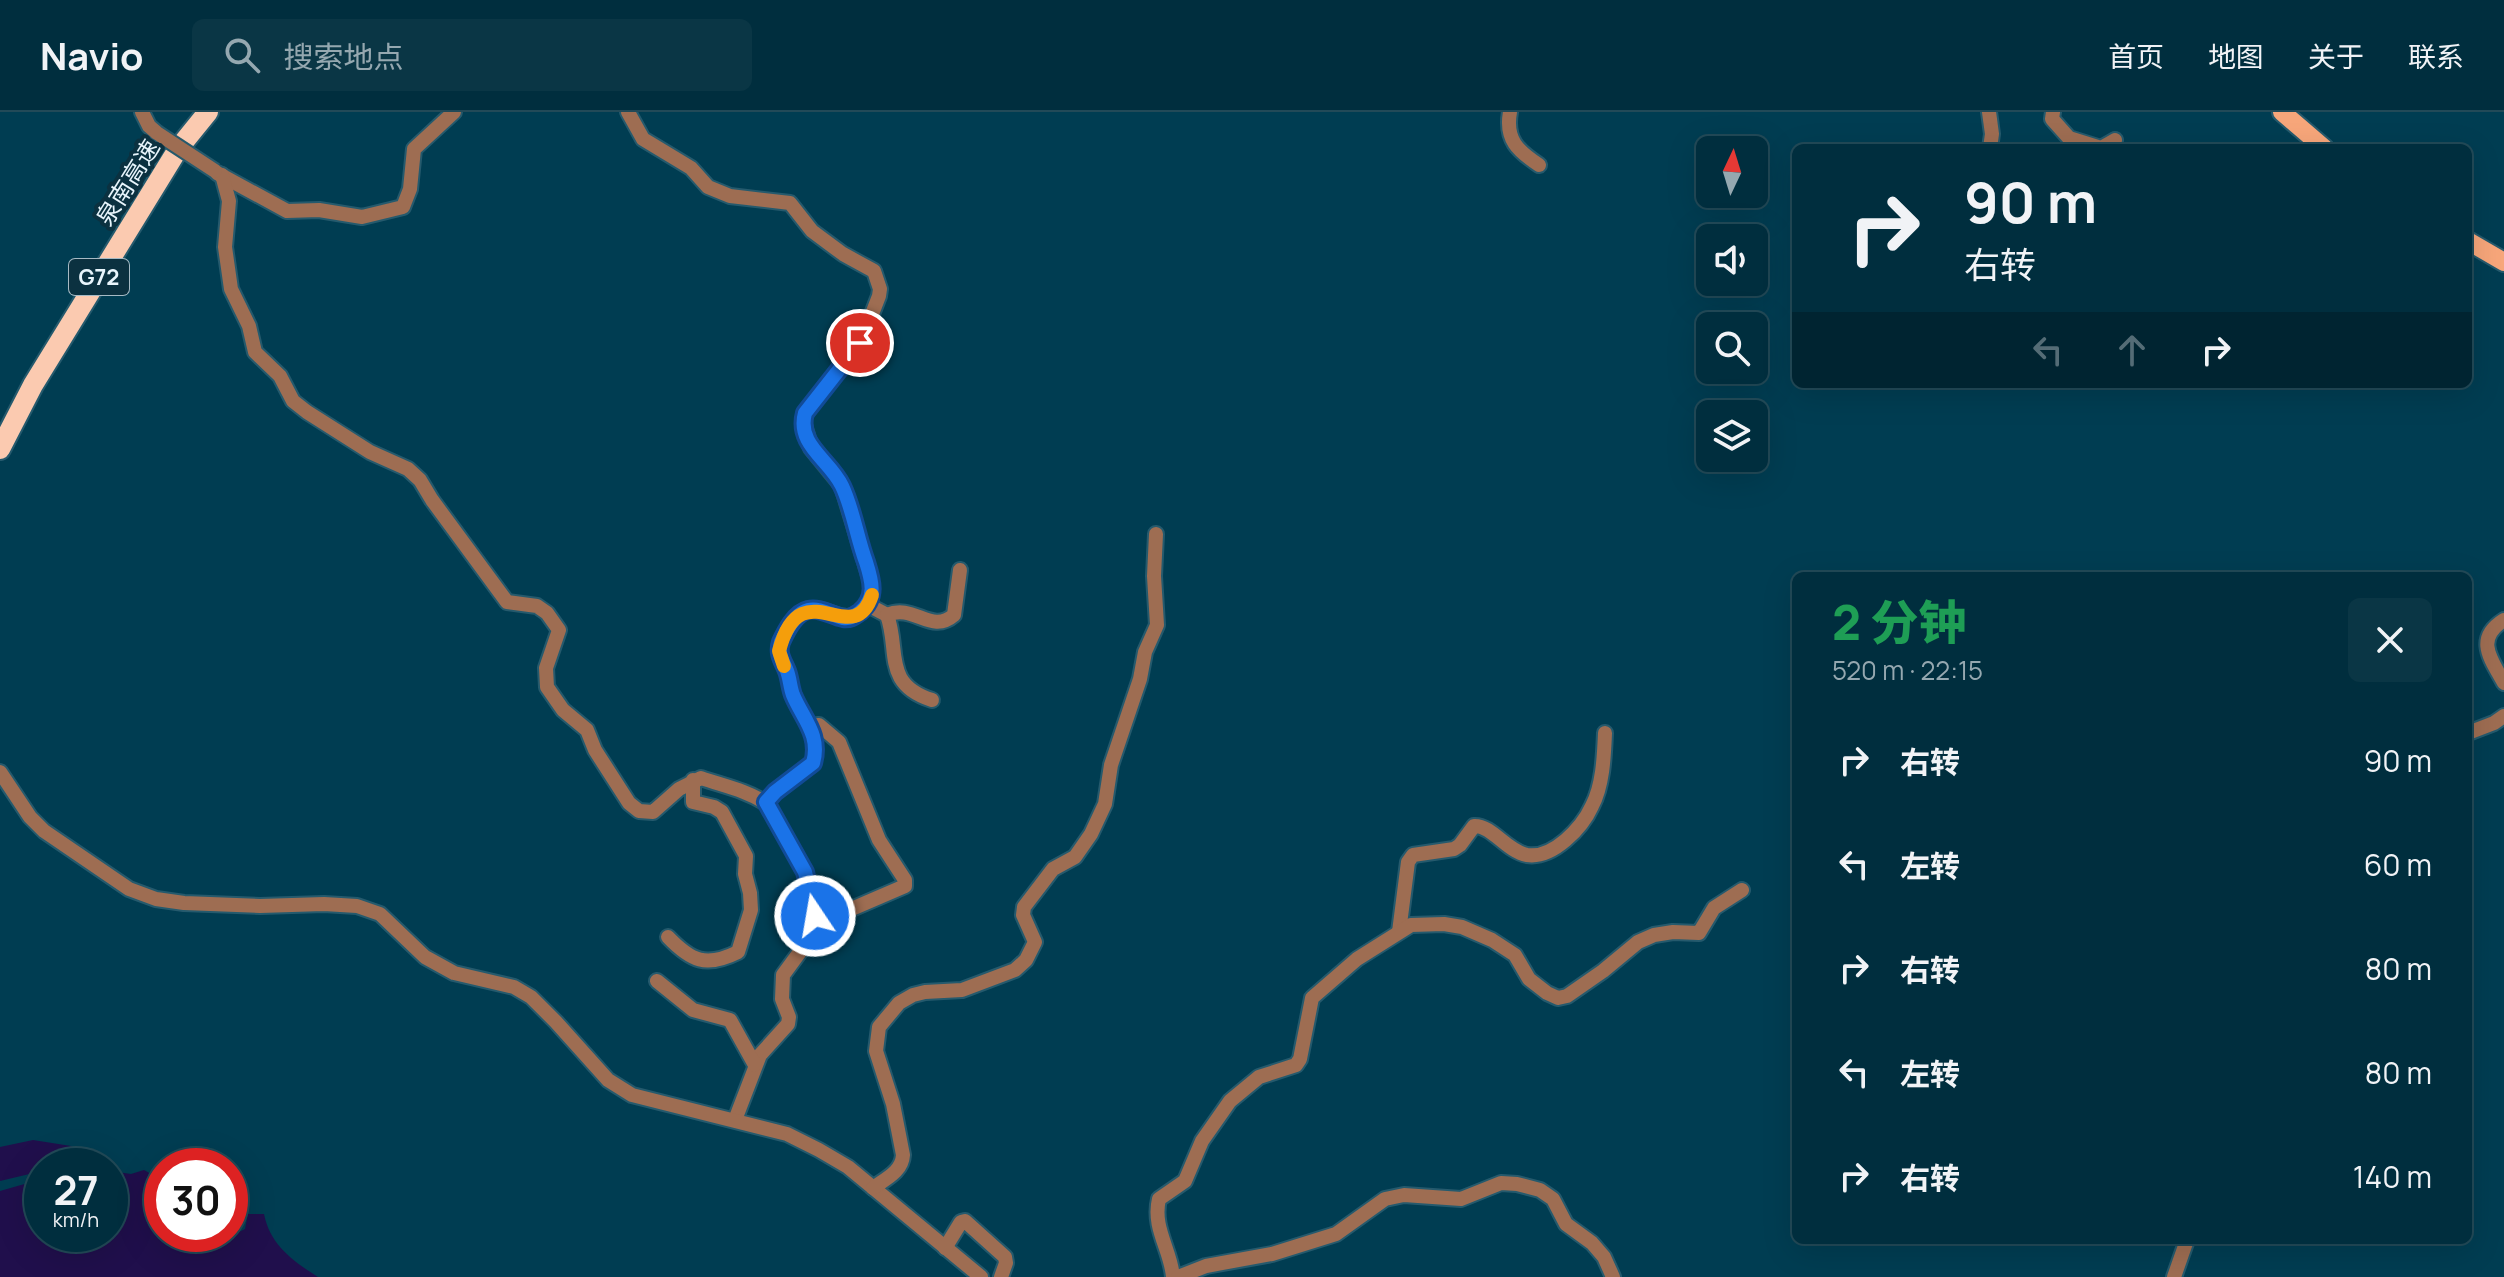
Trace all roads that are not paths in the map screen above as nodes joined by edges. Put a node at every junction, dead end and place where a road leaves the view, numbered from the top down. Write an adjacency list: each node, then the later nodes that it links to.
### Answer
1 (142, 112): 16 (street, bridge)
2 (193, 112): 19 (highway, 泉南高速 / G72)
3 (208, 112): 20 (highway, 泉南高速 / G72)
4 (454, 112): 16 (street)
5 (628, 112): 23 (street)
6 (1510, 112): 15 (street)
7 (1989, 112): 11 (street)
8 (2053, 112): 12 (street)
9 (2282, 112): 14 (main road)
10 (2115, 140): 13 (street)
11 (1991, 144)
12 (2088, 144)
13 (2108, 144)
14 (2319, 144)
15 (1539, 165)
16 (218, 173): 33 (street)
17 (2472, 243): 18 (main road)
18 (2504, 262)
19 (0, 423)
20 (0, 449)
21 (1156, 534): 42 (street)
22 (960, 570): 24 (street)
23 (868, 605): 24 (street); 29 (street)
24 (887, 615): 27 (street)
25 (2504, 620): 26 (street)
26 (2504, 683)
27 (932, 700)
28 (2504, 716): 30 (street)
29 (811, 726): 34 (street); 36 (street)
30 (2472, 731)
31 (1605, 733): 37 (street)
32 (0, 772): 41 (street)
33 (693, 780): 34 (street); 38 (street)
34 (766, 803): 36 (street)
35 (1742, 890): 37 (street)
36 (812, 926): 40 (street)
37 (1399, 932): 47 (street)
38 (668, 937)
39 (657, 981): 40 (street)
40 (755, 1065): 41 (street)
41 (735, 1120): 42 (street)
42 (873, 1188): 44 (street)
43 (2186, 1244): 49 (street)
44 (945, 1248): 45 (street); 46 (street)
45 (981, 1277)
46 (1001, 1277)
47 (1175, 1277): 48 (street)
48 (1613, 1277)
49 (2174, 1277)

